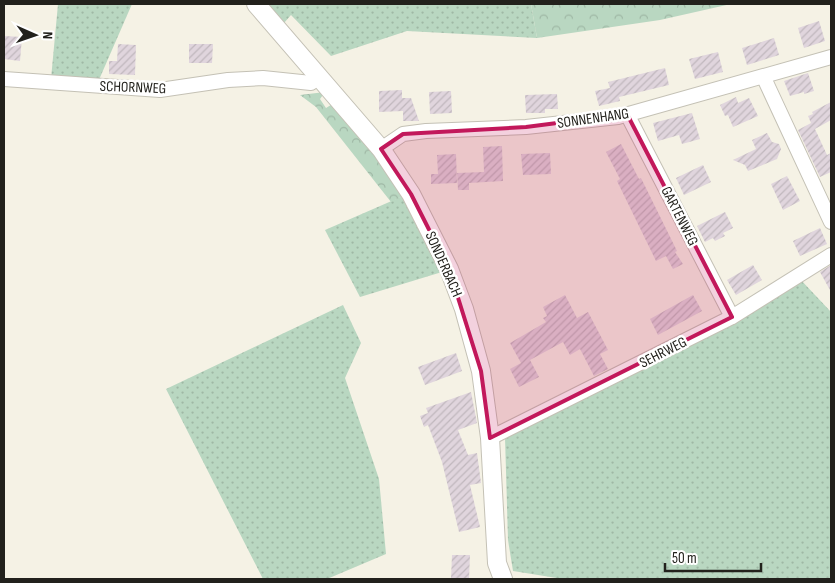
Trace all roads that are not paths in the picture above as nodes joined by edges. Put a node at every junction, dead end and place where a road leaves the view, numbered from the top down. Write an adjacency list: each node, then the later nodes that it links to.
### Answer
1 (256, 4): 3 (street, SONDERBACH)
2 (831, 57): 4 (street, SONNENHANG)
3 (319, 76): 5 (street, SCHORNWEG); 7 (street, SONDERBACH)
4 (764, 78): 6 (street, SONNENHANG); 8 (street)
5 (4, 79)
6 (627, 114): 7 (street, SONNENHANG); 10 (street, GARTENWEG)
7 (381, 149): 11 (street, SONDERBACH)
8 (831, 222)
9 (831, 255): 10 (street, SEHRWEG)
10 (732, 317): 11 (street, SEHRWEG)
11 (490, 438): 12 (street, SONDERBACH)
12 (503, 579)

